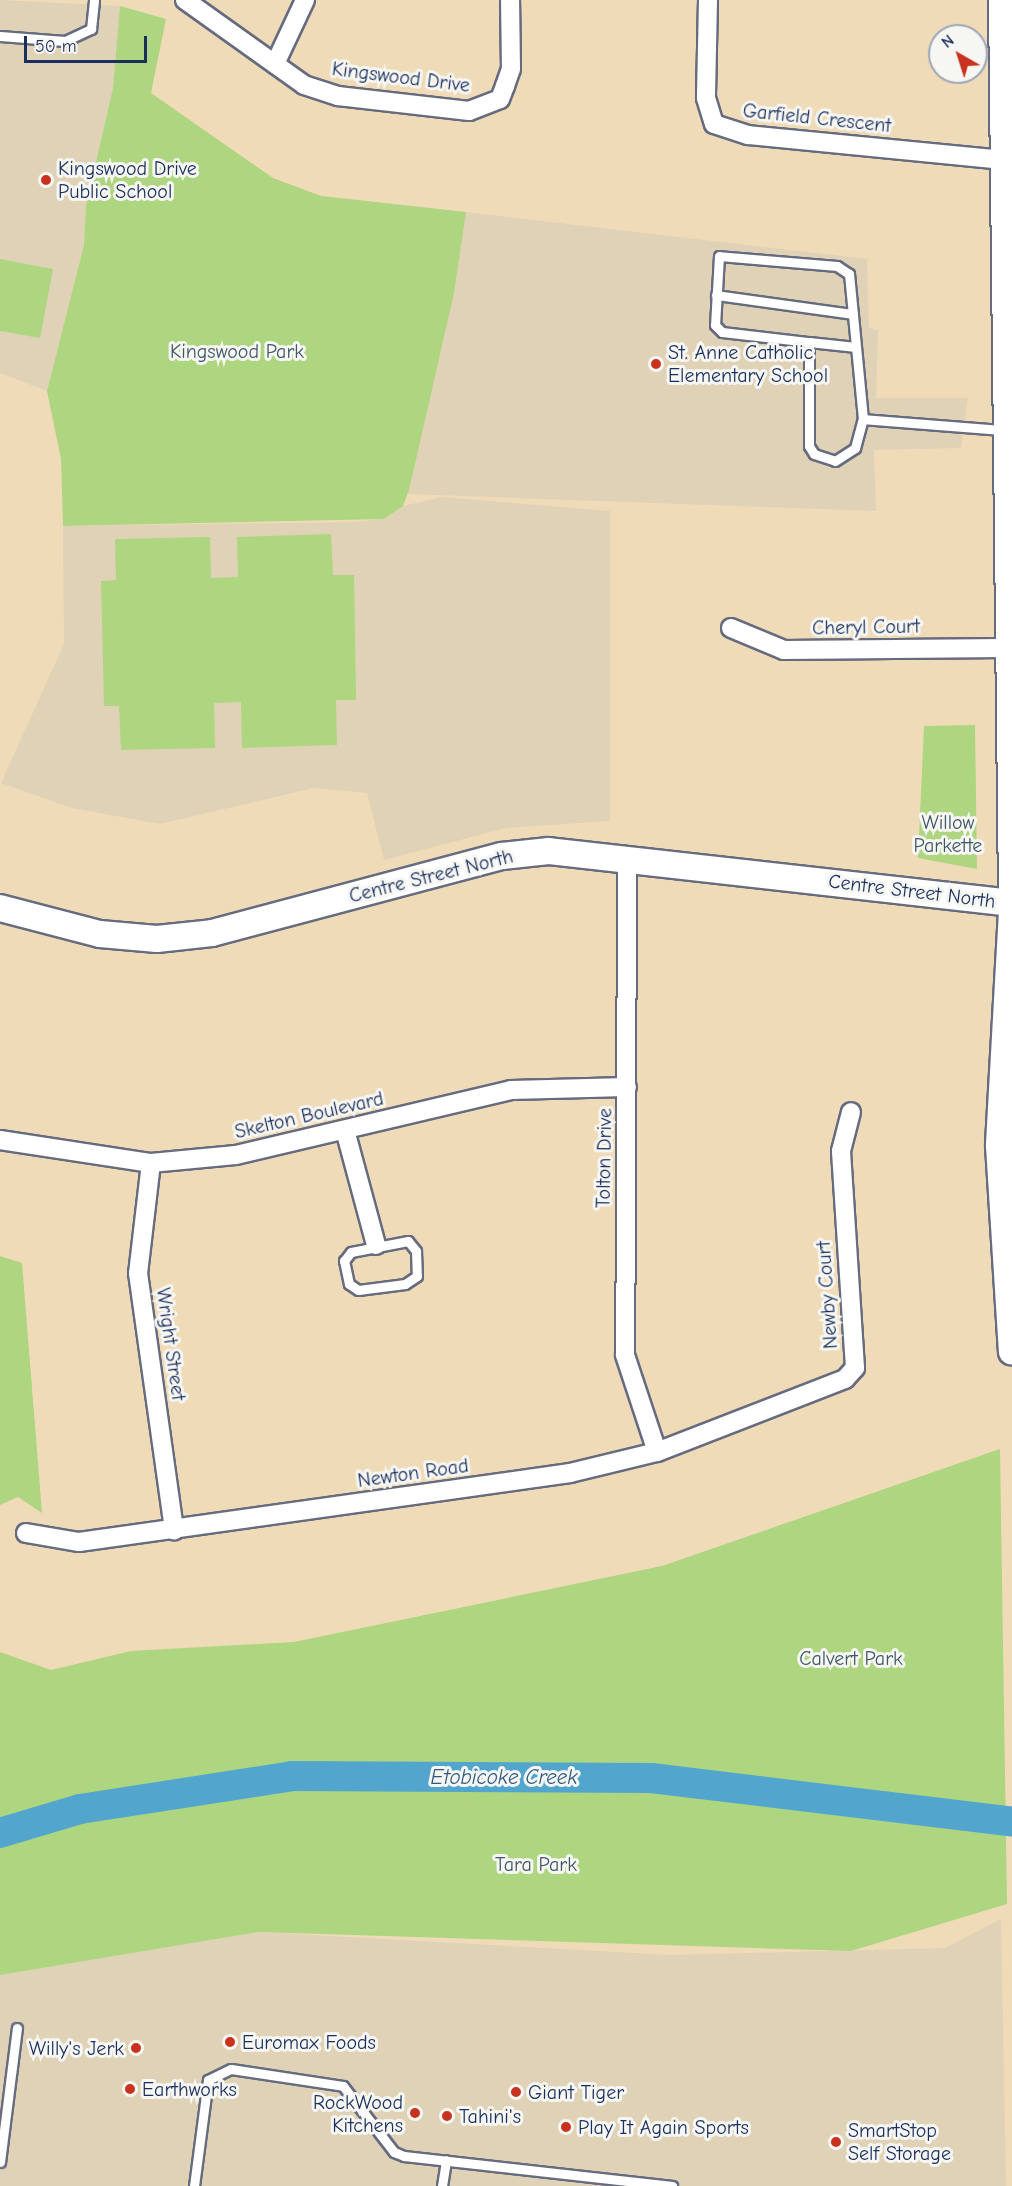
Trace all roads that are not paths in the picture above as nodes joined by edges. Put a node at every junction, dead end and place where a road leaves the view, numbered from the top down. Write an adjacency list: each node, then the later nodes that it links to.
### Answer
1 (94, 0): 7 (lane)
2 (185, 0): 8 (street, Kingswood Drive)
3 (305, 0): 8 (street)
4 (510, 0): 8 (street, Kingswood Drive)
5 (708, 0): 9 (street, Garfield Crescent)
6 (1002, 0): 9 (street)
7 (0, 36)
8 (275, 64)
9 (1005, 160): 15 (street)
10 (716, 295): 11 (lane); 11 (lane); 12 (lane)
11 (853, 314): 13 (lane)
12 (809, 342): 13 (lane); 14 (lane)
13 (856, 347): 14 (lane)
14 (863, 419): 15 (lane)
15 (1008, 430): 17 (street)
16 (731, 628): 17 (street, Cheryl Court)
17 (1006, 648): 19 (street)
18 (627, 860): 20 (street, Centre Street North); 21 (street, Centre Street North); 23 (street, Tolton Drive)
19 (1012, 889)
20 (1012, 903)
21 (0, 908)
22 (1012, 911): 28 (street)
23 (627, 1087): 25 (street, Skelton Boulevard); 32 (street, Tolton Drive)
24 (850, 1112): 32 (street, Newby Court)
25 (345, 1130): 27 (street, Skelton Boulevard); 29 (street)
26 (0, 1140): 27 (street, Skelton Boulevard)
27 (151, 1163): 33 (street, Wright Street)
28 (1007, 1203): 30 (street)
29 (376, 1245): 29 (lane)
30 (1009, 1270): 31 (street)
31 (1012, 1352)
32 (657, 1452): 33 (street, Newton Road)
33 (174, 1530): 34 (street, Newton Road)
34 (26, 1533)
35 (17, 2028): 37 (lane)
36 (446, 2160): 38 (lane); 39 (lane); 40 (lane)
37 (0, 2162)
38 (194, 2186)
39 (442, 2186)
40 (672, 2186)

